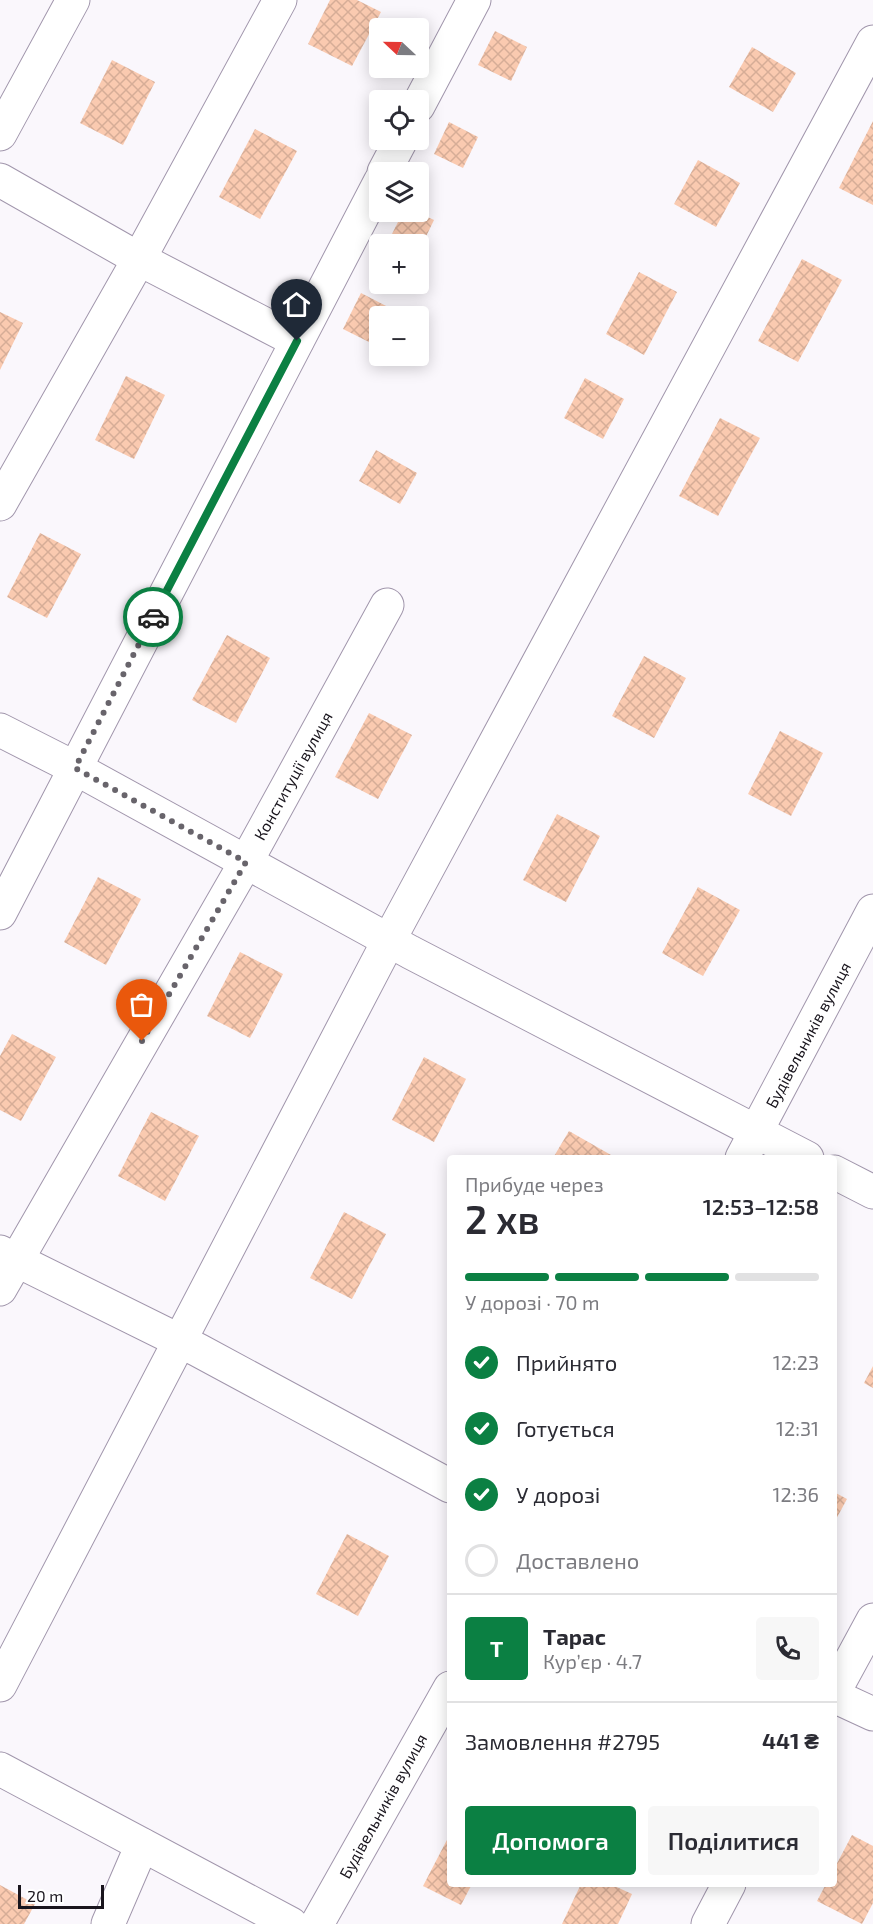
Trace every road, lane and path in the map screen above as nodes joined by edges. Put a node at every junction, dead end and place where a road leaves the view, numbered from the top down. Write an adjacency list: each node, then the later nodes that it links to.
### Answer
1 (73, 0): 6 (street)
2 (280, 0): 9 (street)
3 (474, 0): 5 (street)
4 (873, 42): 18 (street)
5 (426, 90)
6 (0, 134)
7 (0, 180): 9 (street)
8 (369, 203): 10 (street)
9 (139, 259): 10 (street); 11 (street)
10 (297, 341): 14 (street)
11 (0, 504)
12 (387, 605): 15 (street, Конституції вулиця)
13 (0, 730): 14 (street)
14 (75, 768): 15 (street); 17 (street)
15 (246, 862): 18 (street); 23 (street, Конституції вулиця)
16 (873, 911): 19 (street, Будівельників вулиця)
17 (0, 913)
18 (389, 940): 19 (street); 24 (street)
19 (749, 1145): 20 (street)
20 (794, 1155)
21 (837, 1174): 22 (street)
22 (873, 1192)
23 (5, 1267): 24 (street)
24 (179, 1341): 25 (street); 27 (street)
25 (447, 1484)
26 (873, 1620): 28 (street)
27 (0, 1685)
28 (837, 1686)
29 (447, 1693): 37 (street, Будівельників вулиця)
30 (837, 1697): 31 (street)
31 (873, 1713)
32 (0, 1769): 33 (street)
33 (142, 1845): 35 (street); 36 (street)
34 (727, 1887): 38 (street)
35 (108, 1924)
36 (291, 1924)
37 (317, 1924)
38 (708, 1924)

